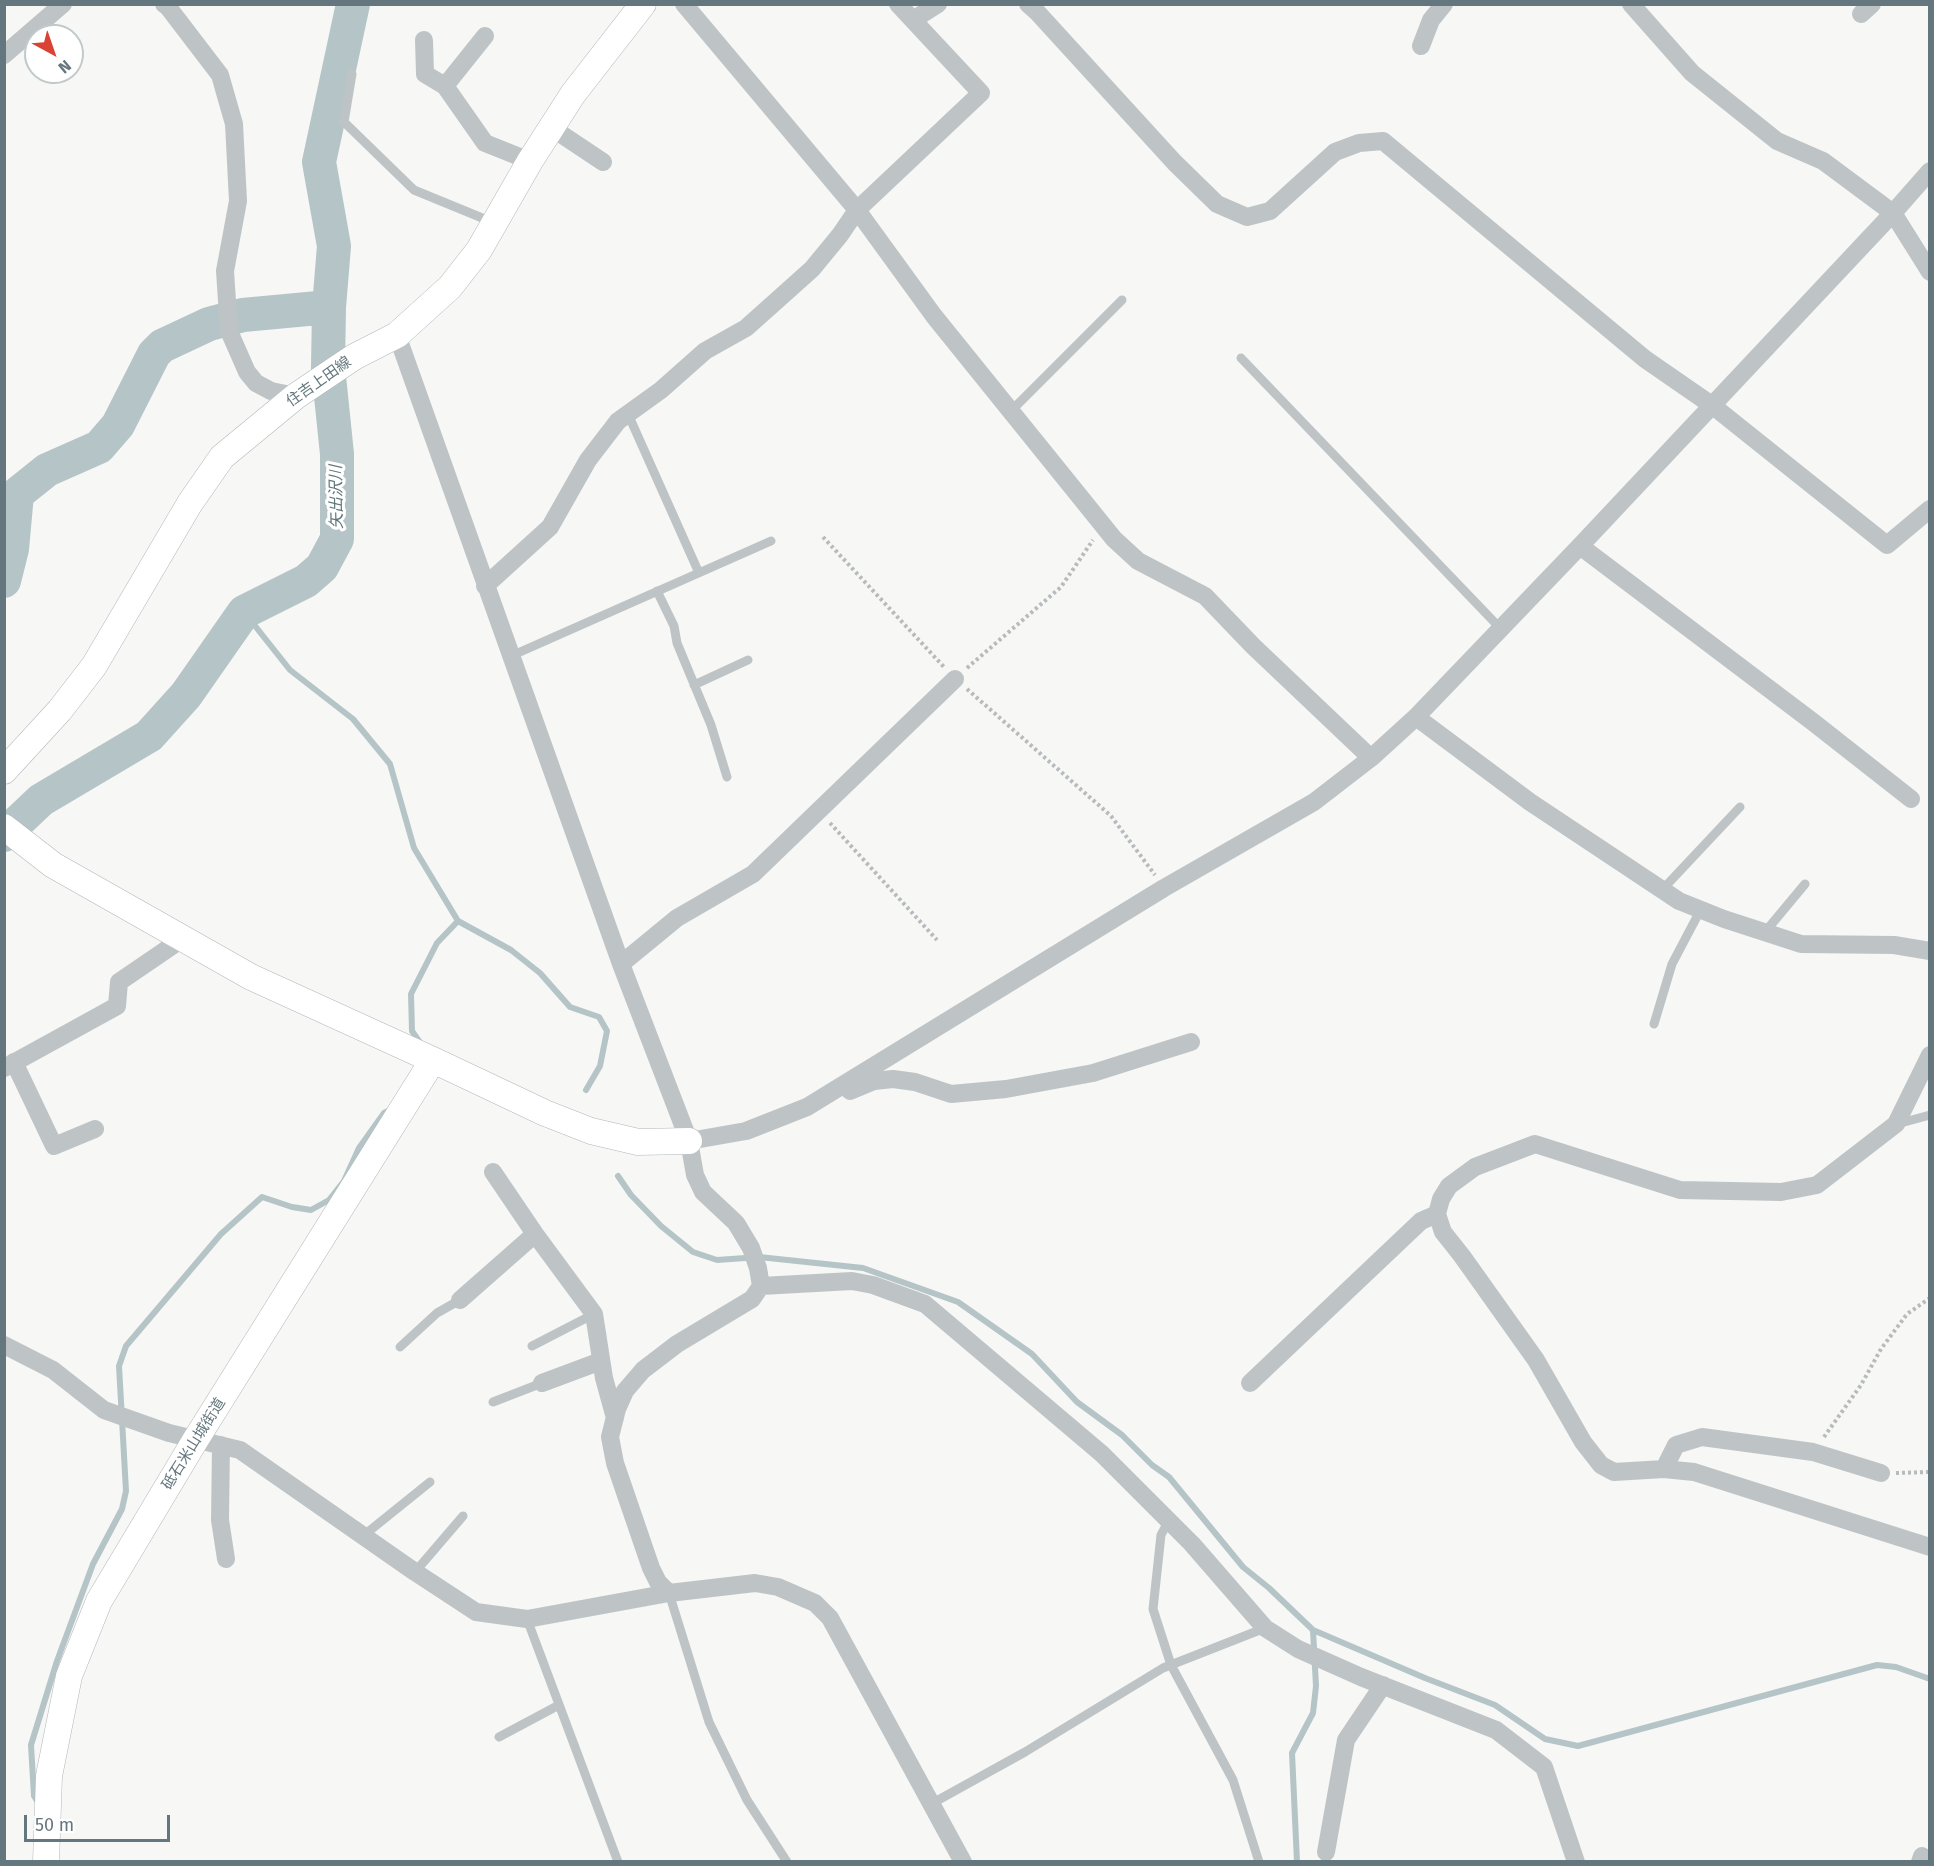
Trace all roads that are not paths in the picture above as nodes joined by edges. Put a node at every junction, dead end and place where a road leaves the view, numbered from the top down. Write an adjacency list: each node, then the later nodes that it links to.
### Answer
1 (63, 4): 14 (street)
2 (164, 4): 28 (street)
3 (643, 4): 17 (street, 住吉上田線)
4 (684, 4): 21 (street)
5 (898, 4): 10 (street)
6 (938, 4): 10 (street)
7 (1028, 4): 29 (street)
8 (1444, 4): 13 (street)
9 (1631, 4): 22 (street)
10 (913, 20): 21 (street)
11 (485, 36): 16 (street)
12 (424, 40): 16 (street)
13 (1421, 46)
14 (4, 54)
15 (352, 74): 23 (lane)
16 (445, 86): 18 (street)
17 (552, 128): 18 (street, 住吉上田線); 19 (street)
18 (530, 161): 23 (street, 住吉上田線)
19 (603, 162)
20 (1929, 171): 22 (street)
21 (857, 210): 30 (street); 31 (street)
22 (1893, 213): 24 (street); 29 (street)
23 (495, 223): 26 (street, 住吉上田線)
24 (1929, 272)
25 (1122, 300): 30 (lane)
26 (397, 334): 28 (street, 住吉上田線); 36 (street)
27 (1241, 358): 38 (lane)
28 (305, 390): 45 (street, 住吉上田線)
29 (1713, 406): 32 (street); 34 (street)
30 (1011, 411): 44 (street)
31 (628, 414): 35 (lane); 36 (street)
32 (1929, 509)
33 (771, 541): 35 (lane)
34 (1580, 546): 38 (street); 47 (street)
35 (699, 573): 37 (lane)
36 (485, 586): 39 (street)
37 (657, 591): 39 (lane); 42 (lane)
38 (1500, 628): 43 (street)
39 (511, 656): 56 (street)
40 (748, 660): 42 (lane)
41 (955, 678): 56 (street)
42 (694, 685): 46 (lane)
43 (1416, 717): 44 (street); 51 (street)
44 (1371, 758): 62 (street)
45 (4, 771)
46 (727, 777)
47 (1911, 799)
48 (1740, 807): 51 (lane)
49 (4, 827): 54 (street)
50 (1805, 884): 53 (lane)
51 (1662, 890): 52 (street)
52 (1701, 909): 53 (street); 57 (lane)
53 (1766, 932): 55 (street)
54 (182, 939): 60 (street); 61 (street)
55 (1929, 951)
56 (621, 964): 66 (street)
57 (1654, 1024)
58 (1191, 1042): 62 (street)
59 (1929, 1054): 64 (street)
60 (434, 1060): 66 (street); 81 (street, 砥石米山城街道)
61 (9, 1065): 65 (street)
62 (837, 1089): 66 (street)
63 (1929, 1115): 64 (lane)
64 (1896, 1124): 68 (street)
65 (95, 1129)
66 (688, 1141): 70 (street)
67 (493, 1172): 69 (street)
68 (1437, 1214): 78 (street); 83 (street)
69 (535, 1234): 71 (street); 72 (street)
70 (761, 1286): 80 (street); 87 (street)
71 (460, 1300): 75 (lane)
72 (594, 1314): 74 (lane); 76 (street)
73 (4, 1345): 81 (street)
74 (532, 1346)
75 (400, 1347)
76 (601, 1361): 77 (street); 80 (street)
77 (542, 1383): 79 (lane)
78 (1250, 1383)
79 (493, 1402)
80 (615, 1418): 92 (street)
81 (196, 1439): 82 (street); 101 (street, 砥石米山城街道)
82 (221, 1445): 88 (street); 90 (street)
83 (1664, 1469): 84 (street); 89 (street)
84 (1881, 1473)
85 (430, 1482): 88 (lane)
86 (463, 1516): 91 (lane)
87 (1169, 1520): 94 (street); 95 (lane)
88 (363, 1536): 91 (street)
89 (1929, 1547)
90 (226, 1559)
91 (415, 1572): 93 (street)
92 (669, 1593): 93 (street); 99 (street); 103 (lane)
93 (527, 1619): 97 (lane)
94 (1265, 1628): 95 (lane); 96 (street)
95 (1171, 1665): 99 (lane); 105 (lane)
96 (1383, 1685): 100 (street); 106 (street)
97 (559, 1705): 98 (lane); 102 (lane)
98 (499, 1737)
99 (931, 1804): 104 (street)
100 (1326, 1852)
101 (46, 1862)
102 (618, 1862)
103 (787, 1862)
104 (963, 1862)
105 (1260, 1862)
106 (1576, 1862)

